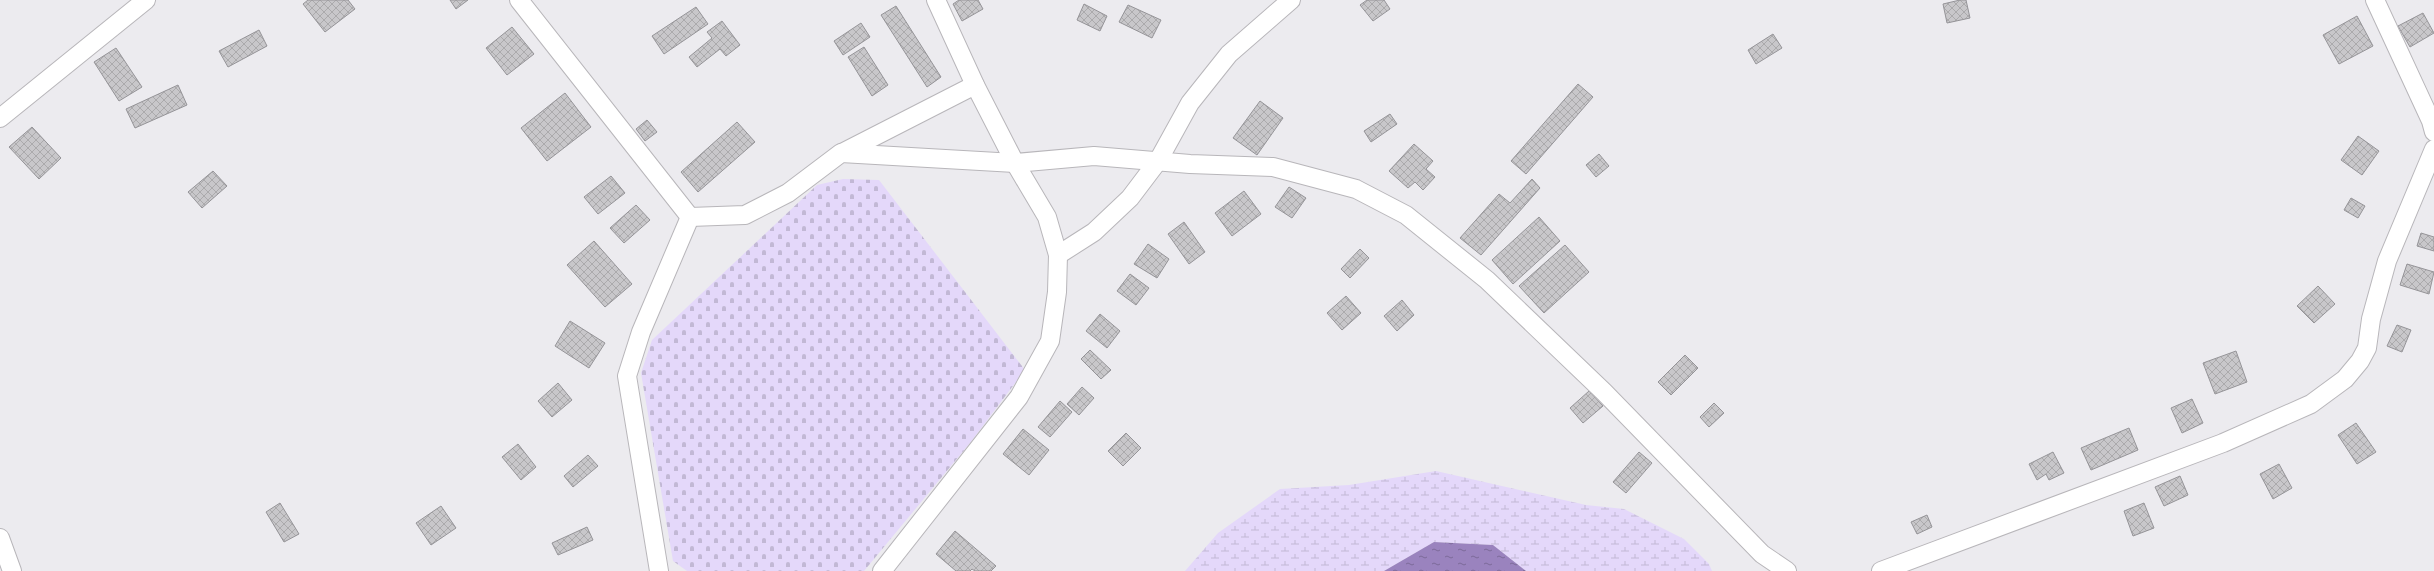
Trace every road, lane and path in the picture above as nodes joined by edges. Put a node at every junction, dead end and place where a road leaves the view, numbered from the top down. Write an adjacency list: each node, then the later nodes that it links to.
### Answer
1 (146, 0): 7 (street)
2 (519, 0): 13 (street)
3 (936, 0): 6 (street)
4 (1291, 0): 11 (street)
5 (2375, 0): 8 (street)
6 (975, 85): 10 (street); 12 (street)
7 (0, 118)
8 (2434, 132)
9 (2434, 149): 20 (street)
10 (841, 153): 12 (street); 13 (street)
11 (1158, 161): 12 (street); 14 (street); 19 (street)
12 (1015, 162): 14 (street)
13 (690, 217): 17 (street)
14 (1058, 255): 18 (street)
15 (0, 538): 16 (street)
16 (12, 571)
17 (659, 571)
18 (882, 571)
19 (1787, 571)
20 (1881, 571)

